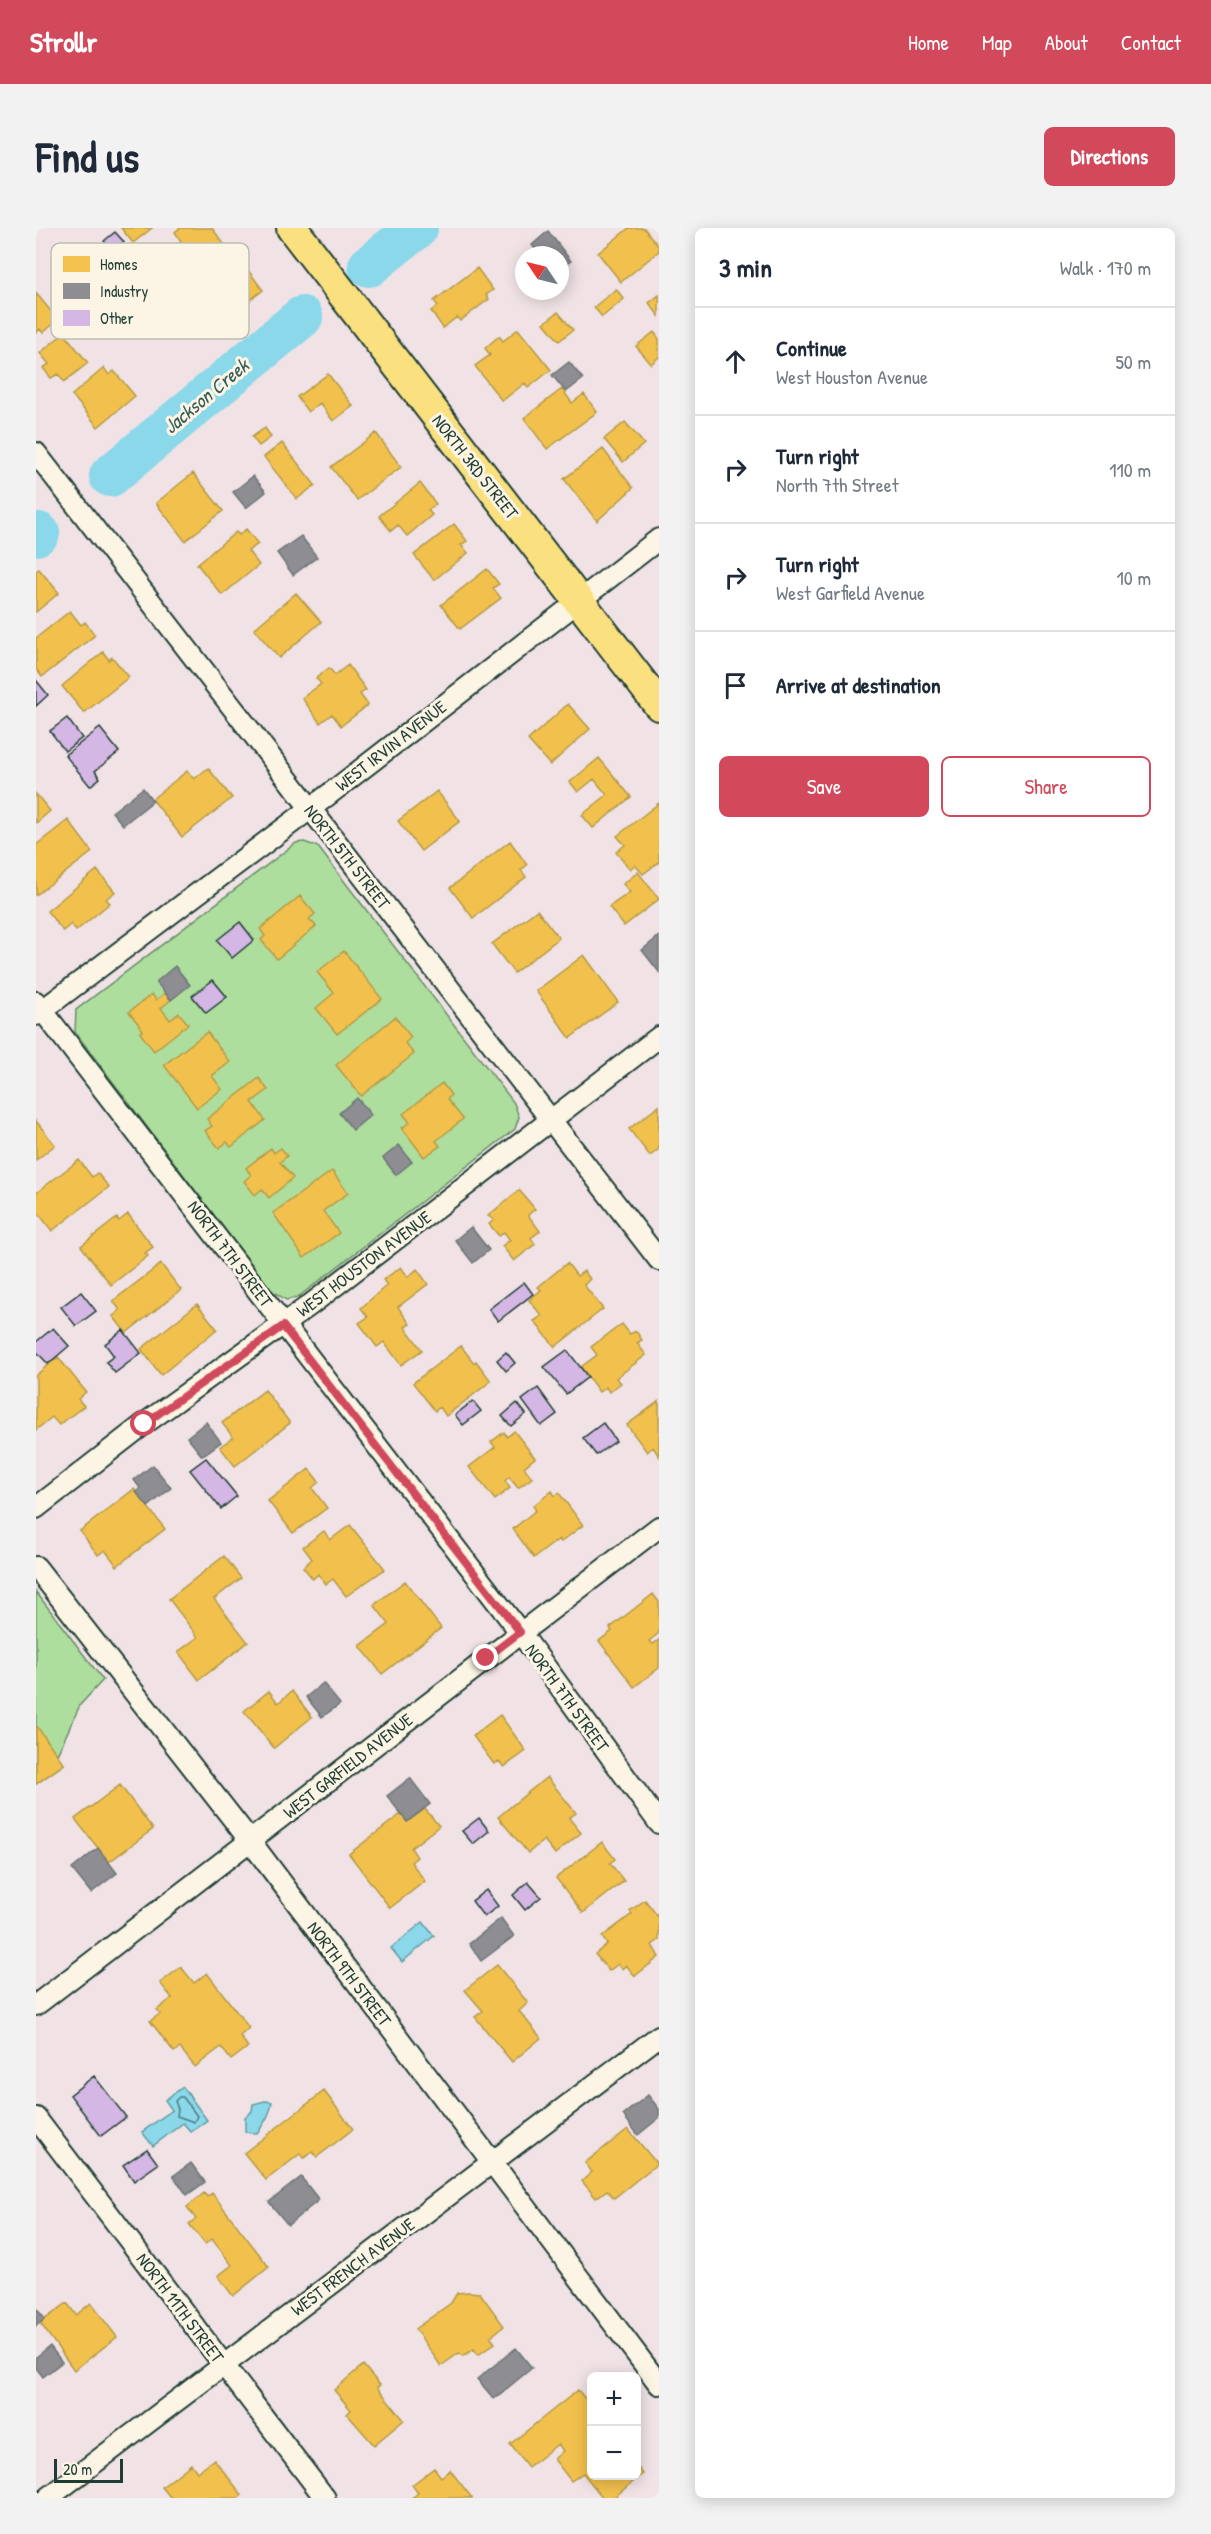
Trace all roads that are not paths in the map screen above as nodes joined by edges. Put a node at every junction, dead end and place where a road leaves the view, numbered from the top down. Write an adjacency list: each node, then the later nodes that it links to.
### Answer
1 (292, 228): 4 (main road, NORTH 3RD STREET)
2 (36, 453): 6 (street, NORTH 5TH STREET)
3 (659, 538): 4 (street, WEST IRVIN AVENUE)
4 (578, 600): 5 (main road, NORTH 3RD STREET); 6 (street, WEST IRVIN AVENUE)
5 (659, 705)
6 (310, 809): 7 (street, WEST IRVIN AVENUE); 9 (street, NORTH 5TH STREET)
7 (38, 1009): 11 (street, NORTH 7TH STREET)
8 (659, 1037): 9 (street, WEST HOUSTON AVENUE)
9 (553, 1120): 10 (street, NORTH 5TH STREET); 11 (street, WEST HOUSTON AVENUE)
10 (659, 1260)
11 (283, 1326): 12 (street, WEST HOUSTON AVENUE); 15 (street, NORTH 7TH STREET)
12 (36, 1508)
13 (659, 1527): 15 (street, WEST GARFIELD AVENUE)
14 (36, 1567): 17 (street, NORTH 9TH STREET)
15 (520, 1632): 16 (street, NORTH 7TH STREET); 17 (street, WEST GARFIELD AVENUE)
16 (659, 1823)
17 (251, 1842): 18 (street, WEST GARFIELD AVENUE); 21 (street, NORTH 9TH STREET)
18 (36, 2006)
19 (659, 2036): 21 (street, WEST FRENCH AVENUE)
20 (36, 2118): 22 (street, NORTH 11TH STREET)
21 (492, 2164): 22 (street, WEST FRENCH AVENUE); 23 (street, NORTH 9TH STREET)
22 (223, 2365): 24 (street, WEST FRENCH AVENUE); 25 (street, NORTH 11TH STREET)
23 (659, 2384)
24 (48, 2498)
25 (325, 2498)

